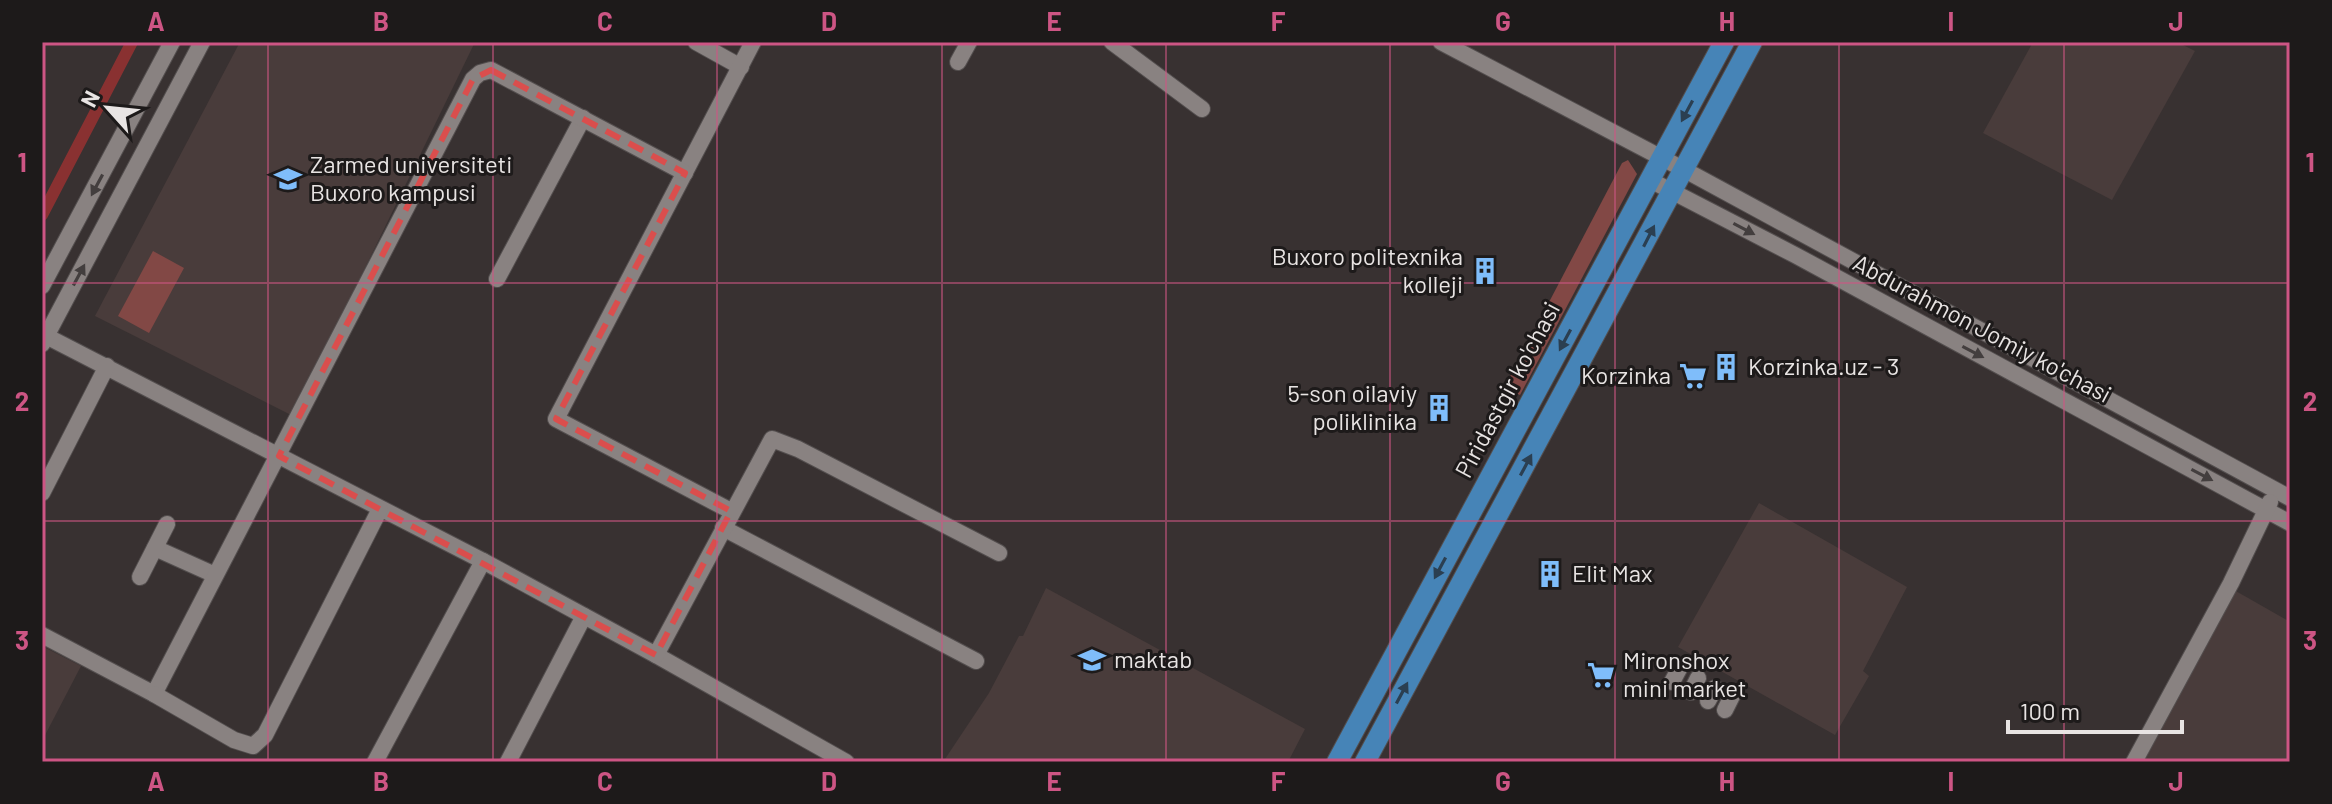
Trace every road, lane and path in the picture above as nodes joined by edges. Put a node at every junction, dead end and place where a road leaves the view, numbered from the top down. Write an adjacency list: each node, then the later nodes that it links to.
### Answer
1 (172, 42): 20 (street, one-way to 20)
2 (202, 42): 21 (street, one-way to 2)
3 (696, 42): 11 (street)
4 (753, 42): 11 (street)
5 (969, 42): 10 (street)
6 (1112, 42): 12 (street)
7 (1724, 42): 14 (main road, Piridastgir ko'chasi, one-way to 14)
8 (1752, 42): 15 (main road)
9 (1444, 43): 14 (street, Abdurahmon Jomiy ko'chasi)
10 (958, 62)
11 (741, 67): 16 (street)
12 (1202, 109)
13 (583, 118): 16 (street); 19 (street); 24 (street)
14 (1661, 158): 15 (street, Abdurahmon Jomiy ko'chasi); 17 (main road, Piridastgir ko'chasi)
15 (1683, 169): 18 (main road); 26 (street, Abdurahmon Jomiy ko'chasi)
16 (685, 173): 29 (street)
17 (1650, 180): 18 (street, Abdurahmon Jomiy ko'chasi); 46 (main road, Piridastgir ko'chasi, one-way to 46)
18 (1672, 190): 28 (street, Abdurahmon Jomiy ko'chasi, one-way to 28); 47 (main road, one-way to 18)
19 (497, 279)
20 (42, 286)
21 (49, 314): 22 (street)
22 (44, 340): 23 (street)
23 (107, 366): 24 (street); 25 (street)
24 (279, 456): 27 (street); 36 (street)
25 (42, 493)
26 (2283, 494): 28 (street)
27 (380, 509): 35 (street); 42 (street)
28 (2266, 510): 30 (street, Abdurahmon Jomiy ko'chasi); 48 (street)
29 (731, 511): 32 (street); 34 (street)
30 (2290, 523)
31 (167, 524): 33 (street)
32 (723, 528): 40 (street); 41 (street)
33 (155, 548): 36 (street); 37 (street)
34 (999, 553)
35 (483, 561): 38 (street); 43 (street)
36 (215, 575): 42 (street)
37 (140, 577)
38 (584, 616): 40 (street); 44 (street)
39 (42, 635): 42 (street)
40 (656, 655): 45 (street)
41 (976, 661)
42 (154, 694)
43 (375, 762)
44 (508, 762)
45 (846, 762)
46 (1337, 762)
47 (1365, 762)
48 (2134, 762)

